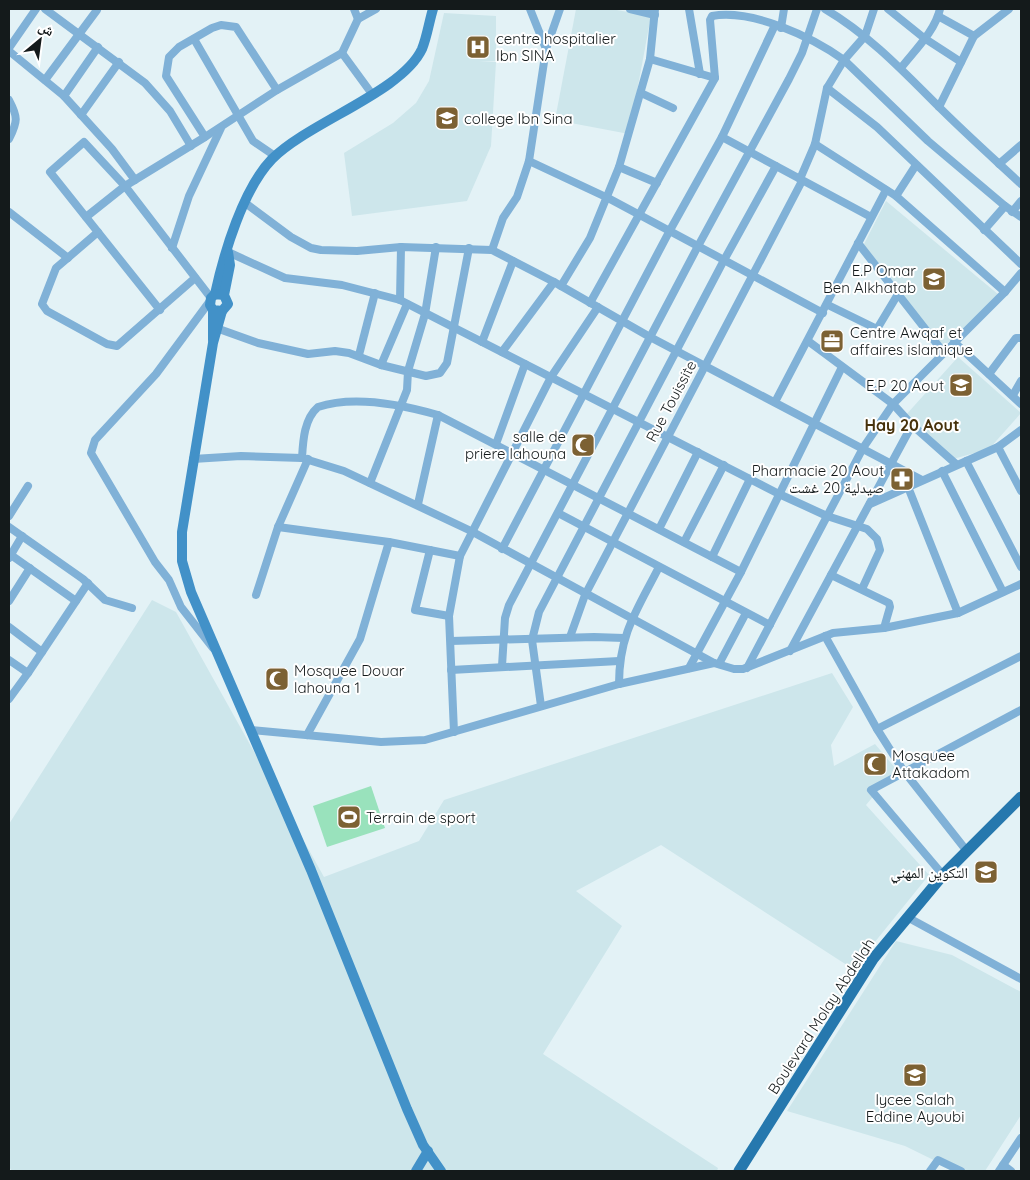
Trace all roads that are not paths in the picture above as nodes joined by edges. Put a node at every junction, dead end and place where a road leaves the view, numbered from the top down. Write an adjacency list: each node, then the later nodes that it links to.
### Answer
1 (36, 9): 29 (street)
2 (45, 9): 22 (street)
3 (354, 9): 20 (street)
4 (376, 9): 20 (street)
5 (432, 9): 43 (main road)
6 (530, 9): 30 (street)
7 (560, 9): 30 (street)
8 (630, 9): 17 (street)
9 (689, 9): 37 (street)
10 (784, 9): 21 (street)
11 (817, 9): 25 (street)
12 (825, 9): 23 (street)
13 (874, 9): 23 (street)
14 (888, 9): 26 (street)
15 (1009, 9): 24 (street)
16 (98, 10): 22 (street)
17 (655, 12): 32 (street)
18 (721, 12): 21 (street); 38 (street)
19 (939, 13): 24 (street); 26 (street)
20 (358, 19): 31 (street)
21 (778, 27): 25 (street); 51 (street)
22 (79, 34): 28 (street); 39 (street)
23 (865, 36): 33 (street, Rue Touissite); 36 (street)
24 (974, 36): 35 (street)
25 (807, 38): 33 (street); 57 (street)
26 (924, 38): 35 (street); 36 (street)
27 (194, 40): 41 (street); 49 (street); 53 (street)
28 (98, 47): 34 (street); 44 (street)
29 (9, 49): 39 (street)
30 (546, 49): 59 (street)
31 (342, 53): 41 (street); 43 (street)
32 (650, 59): 37 (street); 42 (street)
33 (844, 60): 40 (street, Rue Touissite); 74 (street)
34 (119, 62): 48 (street); 56 (street)
35 (961, 62): 46 (street)
36 (901, 68): 46 (street)
37 (700, 74): 38 (street)
38 (715, 78): 66 (street)
39 (45, 80): 44 (street)
40 (827, 88): 54 (street, Rue Touissite); 61 (street)
41 (277, 90): 49 (street)
42 (641, 93): 47 (street); 63 (street)
43 (372, 94): 58 (main road)
44 (64, 96): 48 (street)
45 (9, 100): 52 (street)
46 (939, 107): 60 (street)
47 (673, 108)
48 (81, 115): 64 (street)
49 (240, 115): 50 (street); 58 (street)
50 (222, 126): 53 (street); 87 (street)
51 (722, 137): 57 (street); 83 (street)
52 (9, 138)
53 (205, 138): 56 (street)
54 (815, 144): 65 (street, Rue Touissite); 69 (street)
55 (1021, 145): 60 (street)
56 (191, 146): 64 (street)
57 (750, 152): 62 (street); 89 (street)
58 (275, 156): 73 (main road)
59 (529, 161): 71 (street); 90 (street)
60 (999, 164): 67 (street)
61 (916, 165): 70 (street); 81 (street)
62 (776, 166): 65 (street); 94 (street)
63 (619, 167): 66 (street); 71 (street)
64 (135, 180): 68 (street)
65 (801, 180): 79 (street); 97 (street, Rue Touissite)
66 (657, 183): 77 (street)
67 (1021, 184)
68 (125, 186): 78 (street); 78 (street); 87 (street)
69 (886, 190): 70 (street); 79 (street)
70 (896, 196): 100 (street)
71 (608, 198): 77 (street); 99 (street)
72 (1021, 201): 76 (street)
73 (244, 202): 85 (street); 91 (main road)
74 (1005, 206): 76 (street); 81 (street)
75 (9, 212): 92 (street)
76 (1012, 212): 80 (street)
77 (638, 215): 83 (street); 105 (street)
78 (86, 217): 82 (street)
79 (871, 217): 84 (street)
80 (1021, 217)
81 (984, 230): 95 (street)
82 (98, 232): 92 (street); 108 (street)
83 (669, 232): 89 (street); 111 (street)
84 (858, 243): 102 (street); 106 (street)
85 (401, 247): 86 (street); 104 (street)
86 (436, 247): 88 (street); 110 (street)
87 (172, 248): 98 (street)
88 (469, 248): 90 (street); 112 (street)
89 (697, 248): 94 (street); 114 (street)
90 (492, 250): 93 (street)
91 (228, 252): 101 (street); 103 (main road)
92 (68, 258): 108 (street)
93 (513, 261): 99 (street); 117 (street)
94 (723, 262): 97 (street); 120 (street)
95 (1021, 264)
96 (1021, 273): 100 (street)
97 (753, 277): 109 (street); 126 (street, Rue Touissite)
98 (194, 278): 103 (street); 108 (street)
99 (558, 284): 105 (street); 121 (street)
100 (1005, 292): 118 (street)
101 (375, 293): 104 (street); 123 (street)
102 (898, 294): 106 (street); 122 (street)
103 (216, 302): 113 (main road); 119 (main road); 223 (street)
104 (403, 302): 110 (street); 125 (street)
105 (590, 303): 107 (street)
106 (828, 305): 109 (street)
107 (598, 308): 111 (street); 130 (street)
108 (160, 310)
109 (822, 313): 116 (street)
110 (424, 314): 112 (street); 128 (street)
111 (623, 322): 114 (street); 132 (street)
112 (454, 328): 117 (street); 128 (street)
113 (219, 329): 119 (main road); 123 (street)
114 (650, 337): 120 (street); 138 (street)
115 (1021, 338): 129 (street)
116 (808, 340): 127 (street); 134 (street)
117 (482, 342): 121 (street)
118 (954, 342): 122 (street); 129 (street)
119 (214, 343): 150 (main road)
120 (676, 350): 126 (street); 140 (street)
121 (502, 352): 124 (street)
122 (944, 353): 135 (street)
123 (360, 355): 125 (street)
124 (525, 364): 130 (street); 145 (street)
125 (381, 365): 128 (street)
126 (705, 366): 134 (street); 144 (street, Rue Touissite)
127 (842, 367): 135 (street); 141 (street)
128 (408, 371): 137 (street)
129 (989, 374): 133 (street)
130 (552, 377): 132 (street); 149 (street)
131 (1021, 381): 133 (street)
132 (584, 394): 138 (street); 156 (street)
133 (1013, 395): 136 (street)
134 (775, 402): 141 (street)
135 (892, 404): 142 (street); 147 (street)
136 (1021, 404)
137 (401, 407): 139 (street); 151 (street); 160 (street)
138 (612, 409): 140 (street); 161 (street)
139 (438, 415): 145 (street); 167 (street)
140 (638, 423): 144 (street); 166 (street)
141 (814, 423): 147 (street); 165 (street)
142 (912, 425): 153 (street); 154 (street)
143 (1021, 430): 146 (street)
144 (667, 438): 148 (street); 170 (street, Rue Touissite)
145 (496, 444): 149 (street)
146 (998, 447): 152 (street); 164 (street)
147 (863, 448): 153 (street); 172 (street)
148 (698, 452): 155 (street); 177 (street)
149 (512, 453): 156 (street); 178 (street)
150 (193, 459): 151 (street); 223 (main road)
151 (305, 459): 160 (street); 175 (street)
152 (966, 460): 154 (street); 190 (street)
153 (891, 462): 159 (street); 168 (street)
154 (956, 464): 157 (street)
155 (724, 465): 158 (street); 182 (street)
156 (545, 470): 161 (street); 183 (street)
157 (942, 471): 159 (street); 198 (street)
158 (750, 479): 165 (street); 187 (street)
159 (922, 480): 163 (street)
160 (370, 483): 167 (street)
161 (573, 484): 166 (street); 169 (street)
162 (28, 486): 171 (street)
163 (908, 487): 168 (street); 206 (street)
164 (1021, 491)
165 (779, 494): 172 (street); 192 (street)
166 (599, 499): 170 (street); 176 (street)
167 (418, 504): 178 (street)
168 (870, 504): 173 (street)
169 (558, 513): 176 (street); 188 (street)
170 (628, 513): 177 (street); 180 (street, Rue Touissite)
171 (9, 516)
172 (827, 516): 173 (street); 209 (street)
173 (858, 525): 193 (street); 197 (street)
174 (9, 527): 179 (street)
175 (278, 527): 181 (street); 199 (street)
176 (584, 527): 180 (street); 194 (street)
177 (658, 529): 182 (street)
178 (471, 531): 183 (street); 185 (street)
179 (22, 536): 186 (street); 195 (street)
180 (613, 541): 189 (street); 200 (street, Rue Touissite)
181 (389, 542): 184 (street); 239 (street)
182 (684, 542): 187 (street)
183 (502, 549): 188 (street)
184 (430, 550): 185 (street); 207 (street)
185 (460, 556): 207 (street)
186 (10, 557): 191 (street)
187 (712, 557): 192 (street)
188 (531, 564): 194 (street); 215 (street)
189 (659, 567): 203 (street); 208 (street)
190 (1021, 567)
191 (30, 568): 201 (street); 202 (street)
192 (741, 572): 203 (street)
193 (832, 575): 197 (street); 218 (street)
194 (556, 578): 200 (street); 216 (street)
195 (88, 583): 202 (street); 204 (street)
196 (1021, 584): 198 (street)
197 (862, 589): 211 (street)
198 (1003, 592): 206 (street)
199 (256, 595)
200 (585, 595): 208 (street); 213 (street, Rue Touissite)
201 (9, 599)
202 (76, 601): 219 (street)
203 (725, 602): 205 (street); 220 (street)
204 (132, 608)
205 (746, 613): 209 (street); 226 (street)
206 (958, 613): 211 (street)
207 (449, 616): 217 (street)
208 (632, 620): 214 (street); 220 (street)
209 (770, 625): 229 (street)
210 (9, 627): 219 (street)
211 (884, 628): 212 (street)
212 (825, 636): 218 (street); 236 (street)
213 (570, 638): 214 (street); 216 (street)
214 (624, 638): 224 (street)
215 (503, 640): 216 (street); 217 (street); 227 (street)
216 (532, 640): 225 (street)
217 (451, 641): 230 (street)
218 (790, 651): 229 (street)
219 (42, 652): 231 (street)
220 (697, 653): 226 (street); 228 (street)
221 (1021, 656): 236 (street)
222 (9, 660): 231 (street)
223 (221, 660): 237 (main road)
224 (619, 660): 225 (street); 232 (street)
225 (534, 664): 227 (street); 234 (street)
226 (716, 664): 228 (street); 229 (street)
227 (502, 666): 230 (street)
228 (689, 668): 232 (street)
229 (747, 668)
230 (451, 670): 238 (street)
231 (28, 673): 233 (street)
232 (619, 684): 234 (street)
233 (10, 694)
234 (541, 706): 238 (street)
235 (1021, 710): 240 (street)
236 (877, 729): 240 (street)
237 (252, 730): 239 (street); 247 (main road)
238 (454, 732): 239 (street)
239 (307, 736)
240 (903, 770): 242 (street); 243 (street)
241 (1021, 797): 242 (main road, Boulevard Molay Abdellah)
242 (966, 850): 243 (main road, Boulevard Molay Abdellah)
243 (943, 875): 244 (main road, Boulevard Molay Abdellah)
244 (907, 917): 245 (street); 251 (main road, Boulevard Molay Abdellah)
245 (1021, 979)
246 (1021, 1138): 248 (street)
247 (428, 1152): 249 (main road); 250 (main road)
248 (1001, 1168): 254 (street)
249 (416, 1171)
250 (441, 1171)
251 (739, 1171)
252 (930, 1171): 253 (street)
253 (960, 1171)
254 (1011, 1171)

